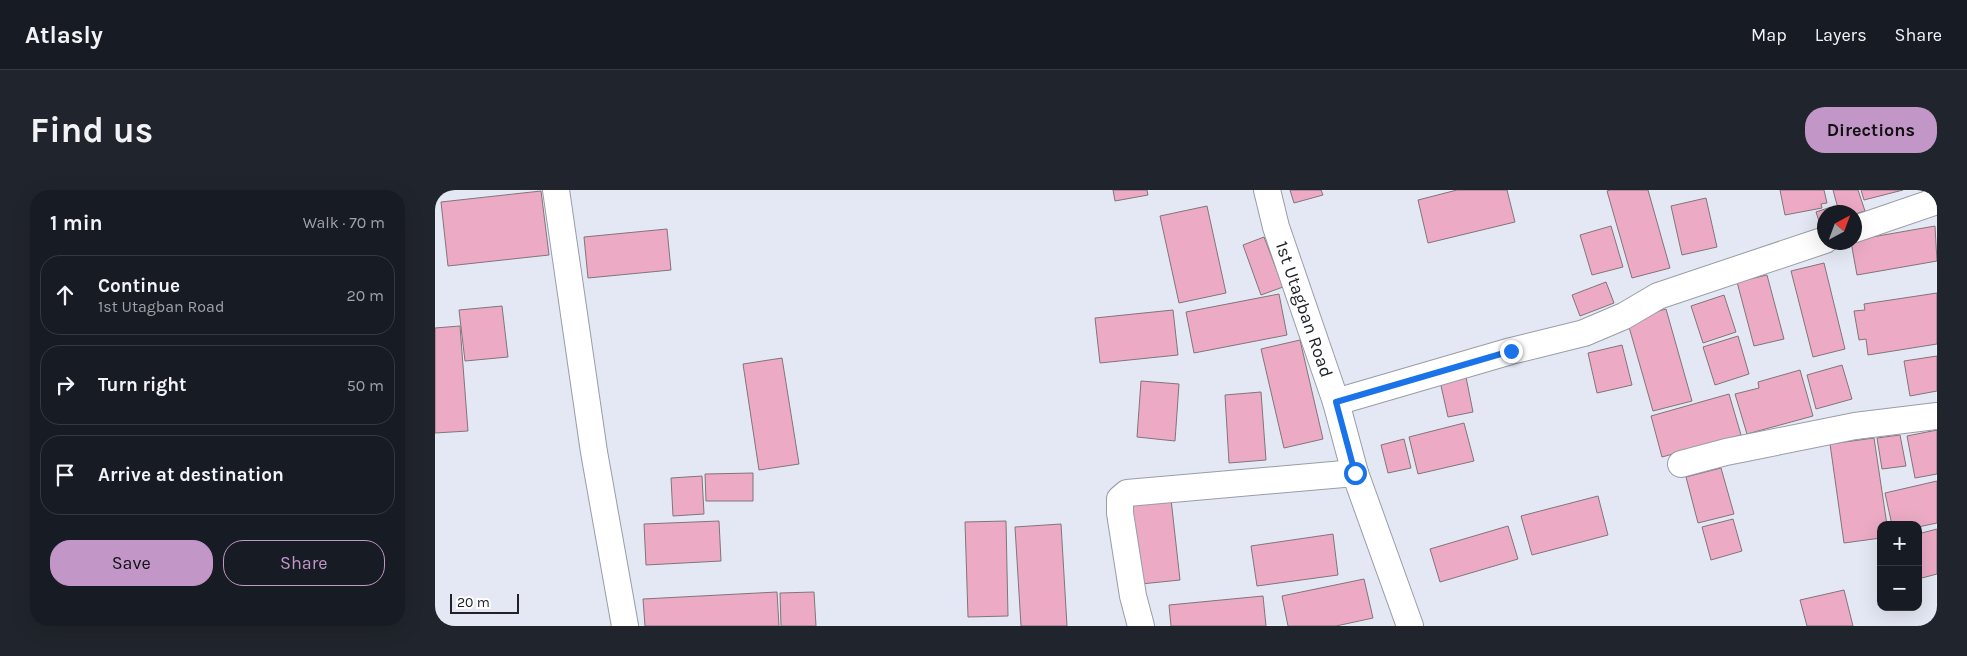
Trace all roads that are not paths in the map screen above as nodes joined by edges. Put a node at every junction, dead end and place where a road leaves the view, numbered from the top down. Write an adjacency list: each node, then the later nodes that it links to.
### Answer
1 (556, 190): 10 (street)
2 (1267, 190): 6 (street, 1st Utagban Road)
3 (1937, 201): 4 (street)
4 (1862, 227)
5 (1817, 243): 6 (street)
6 (1336, 402): 9 (street, 1st Utagban Road)
7 (1937, 416): 8 (street)
8 (1681, 464)
9 (1355, 473): 11 (street); 12 (street, 1st Utagban Road)
10 (625, 626)
11 (1141, 626)
12 (1410, 626)

